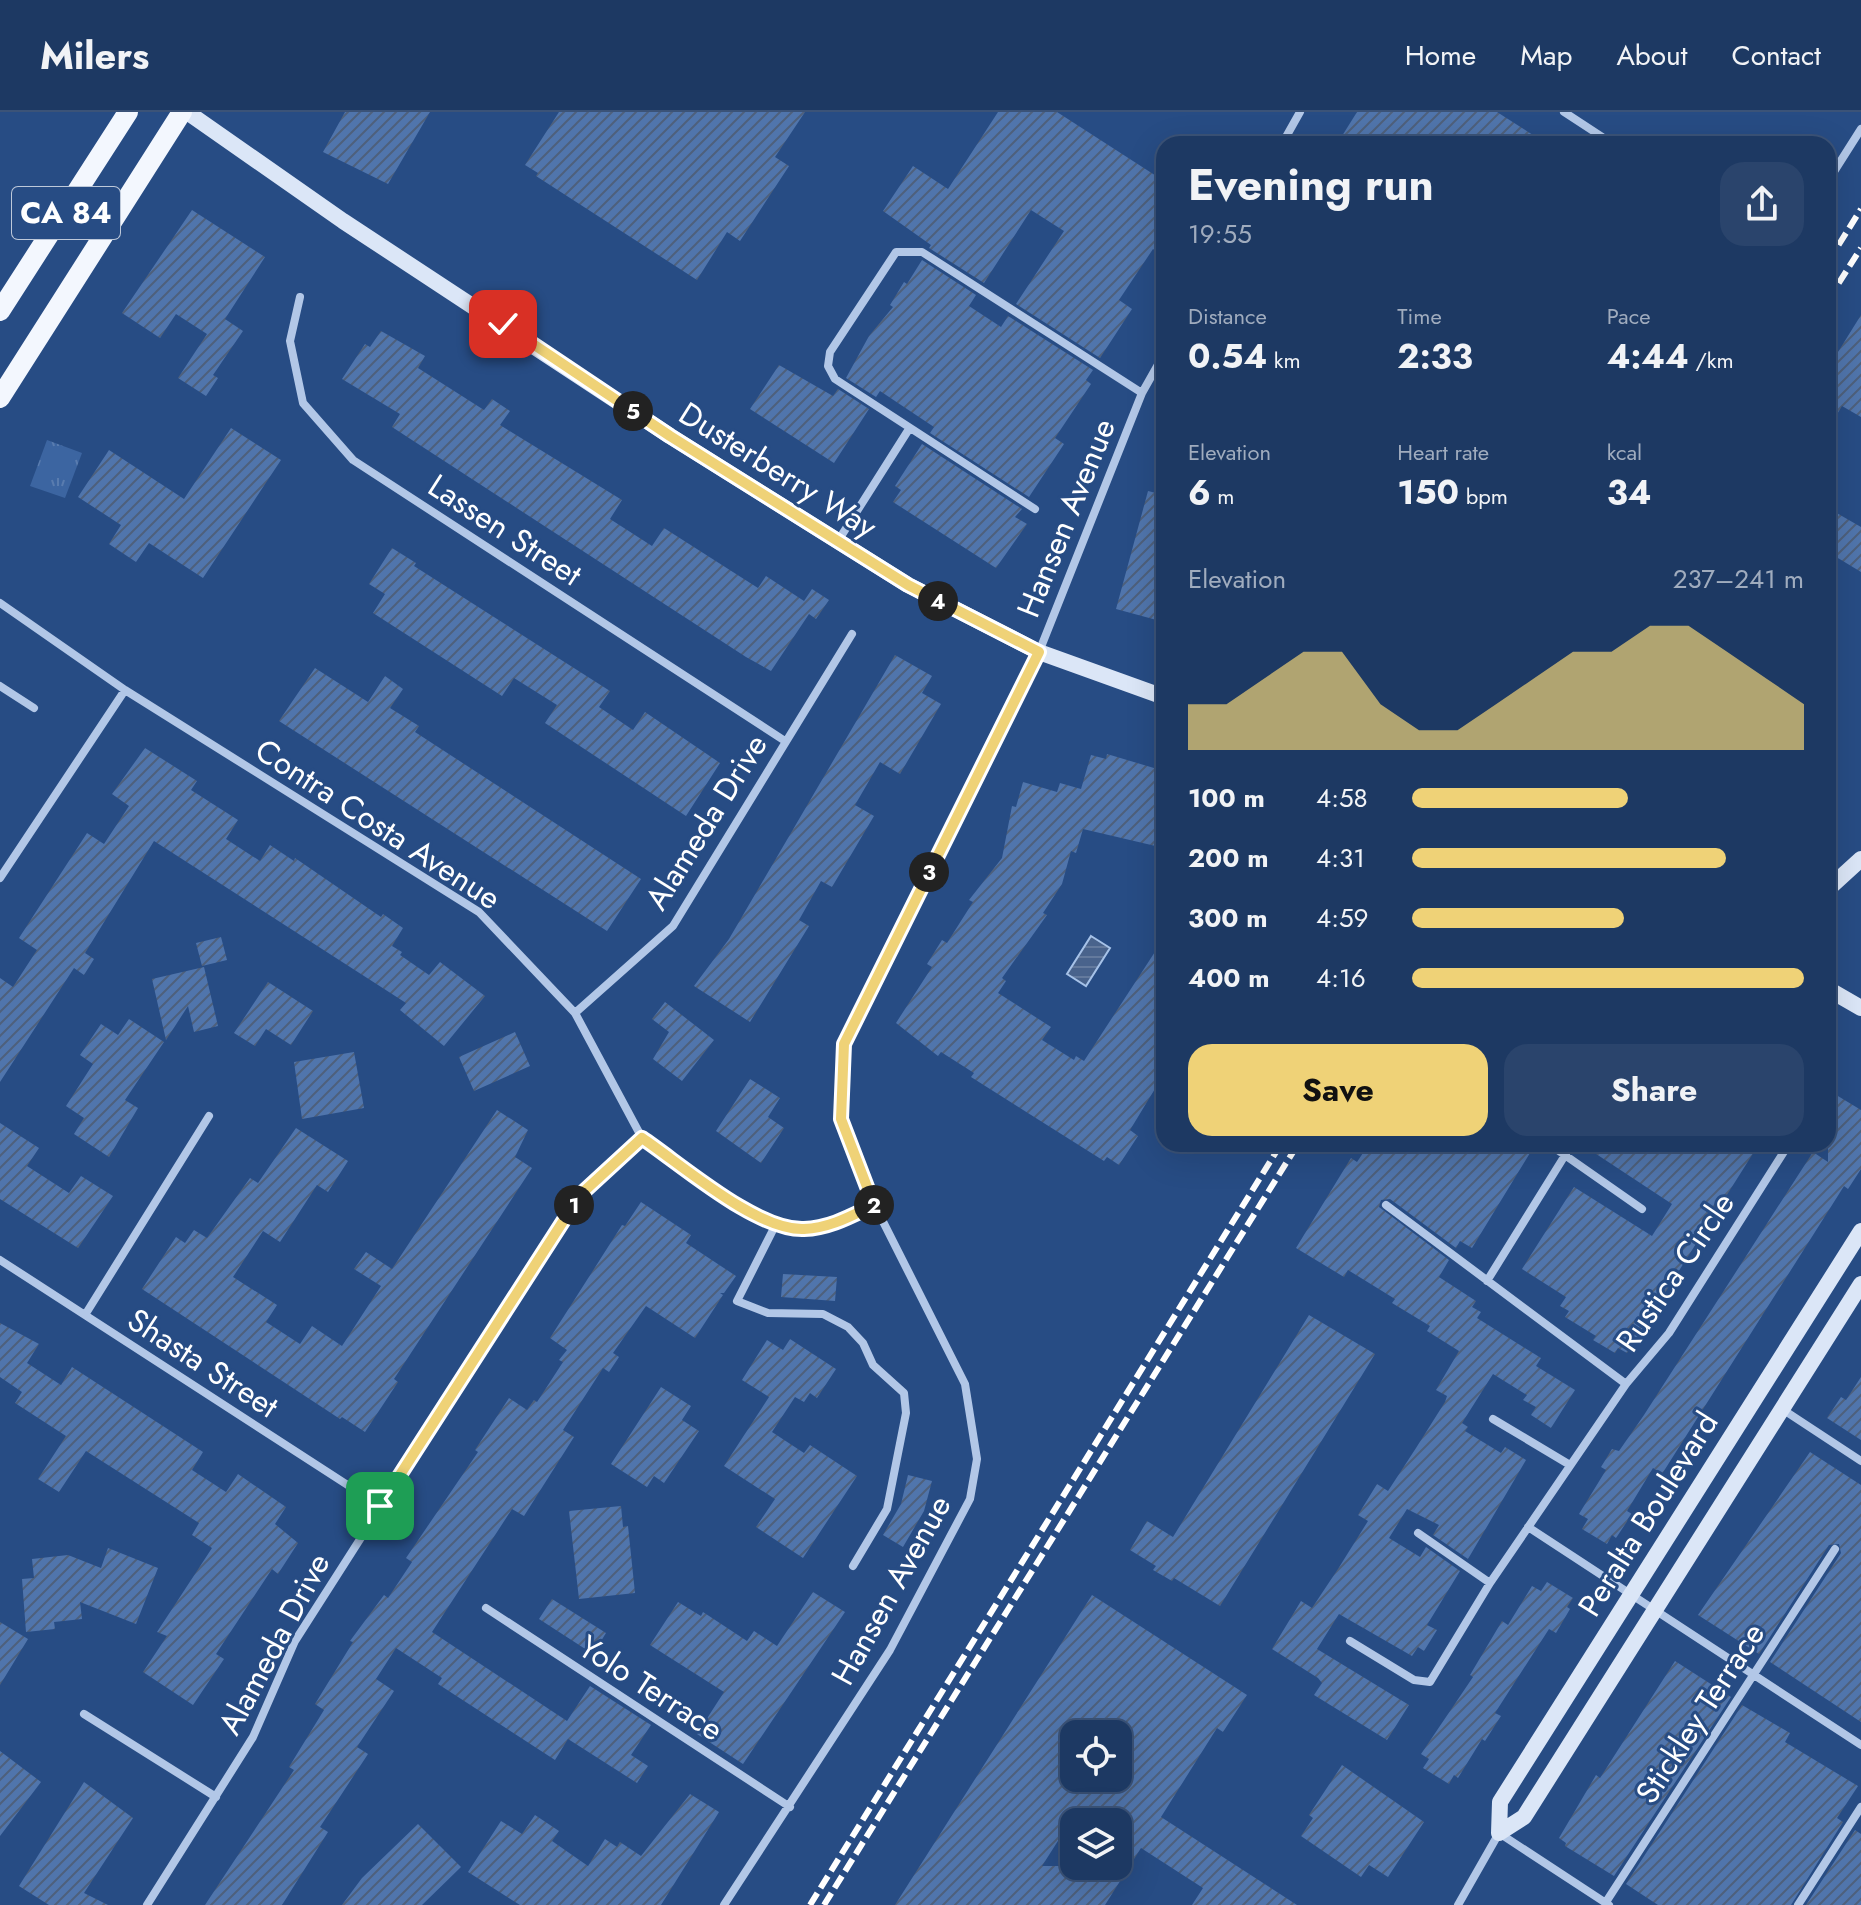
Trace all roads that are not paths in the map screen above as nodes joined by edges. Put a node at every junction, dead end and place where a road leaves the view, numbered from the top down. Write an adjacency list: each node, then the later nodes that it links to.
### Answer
1 (128, 112): 10 (main road, CA 84)
2 (185, 112): 13 (main road, CA 84); 16 (street, Dusterberry Way)
3 (1300, 112): 6 (street)
4 (1564, 112): 7 (street)
5 (1861, 129): 8 (street)
6 (1286, 136)
7 (1601, 136)
8 (1836, 168)
9 (300, 297): 25 (street, Lassen Street)
10 (0, 311)
11 (1156, 368): 12 (street, Hansen Avenue)
12 (1142, 393): 14 (street); 20 (street, Hansen Avenue)
13 (0, 398)
14 (909, 429): 15 (street); 16 (street)
15 (1035, 509)
16 (838, 541): 20 (street, Dusterberry Way)
17 (3, 605): 18 (street); 22 (street, Contra Costa Avenue)
18 (0, 618)
19 (852, 634): 25 (street, Alameda Drive)
20 (1039, 652): 23 (street, Dusterberry Way); 37 (street, Hansen Avenue)
21 (0, 686): 24 (street)
22 (125, 690): 27 (street); 31 (street, Contra Costa Avenue)
23 (1156, 694)
24 (34, 708)
25 (785, 741): 31 (street, Alameda Drive)
26 (1861, 859): 28 (street)
27 (0, 878)
28 (1836, 885)
29 (1836, 994): 30 (street)
30 (1861, 1008)
31 (575, 1013): 33 (street, Contra Costa Avenue)
32 (209, 1116): 45 (street)
33 (642, 1138): 40 (street, Contra Costa Avenue); 51 (street, Alameda Drive)
34 (1563, 1152): 36 (street)
35 (1784, 1152): 46 (street, Rustica Circle)
36 (1566, 1154): 39 (street); 43 (street)
37 (874, 1205): 40 (street); 65 (street, Hansen Avenue)
38 (1386, 1205): 43 (street, Rustica Circle)
39 (1642, 1209)
40 (775, 1226): 55 (street)
41 (1861, 1231): 57 (street, Peralta Boulevard)
42 (0, 1260): 45 (street, Shasta Street)
43 (1487, 1281): 46 (street, Rustica Circle)
44 (1861, 1284): 47 (street, Peralta Boulevard)
45 (85, 1315): 51 (street, Shasta Street)
46 (1626, 1384): 50 (street, Rustica Circle)
47 (1781, 1409): 49 (street); 59 (street, Peralta Boulevard)
48 (1493, 1419): 50 (street)
49 (1861, 1461)
50 (1570, 1465): 52 (street, Rustica Circle)
51 (380, 1506): 64 (street, Alameda Drive)
52 (1528, 1527): 56 (street, Rustica Circle); 57 (street)
53 (1418, 1533): 56 (street)
54 (1835, 1549): 61 (street, Stickley Terrace)
55 (853, 1566)
56 (1490, 1583): 60 (street, Rustica Circle)
57 (1629, 1594): 59 (street); 67 (street, Peralta Boulevard)
58 (486, 1608): 65 (street, Yolo Terrace)
59 (1653, 1610): 61 (street); 67 (street, Peralta Boulevard)
60 (1350, 1641)
61 (1752, 1675): 63 (street); 68 (street, Stickley Terrace)
62 (84, 1714): 64 (street)
63 (1861, 1745)
64 (216, 1797): 69 (street, Alameda Drive)
65 (790, 1807): 70 (street, Hansen Avenue)
66 (1861, 1807): 72 (street)
67 (1499, 1833): 68 (street); 71 (street, Peralta Boulevard)
68 (1608, 1904)
69 (147, 1905)
70 (724, 1905)
71 (1458, 1905)
72 (1798, 1905)

